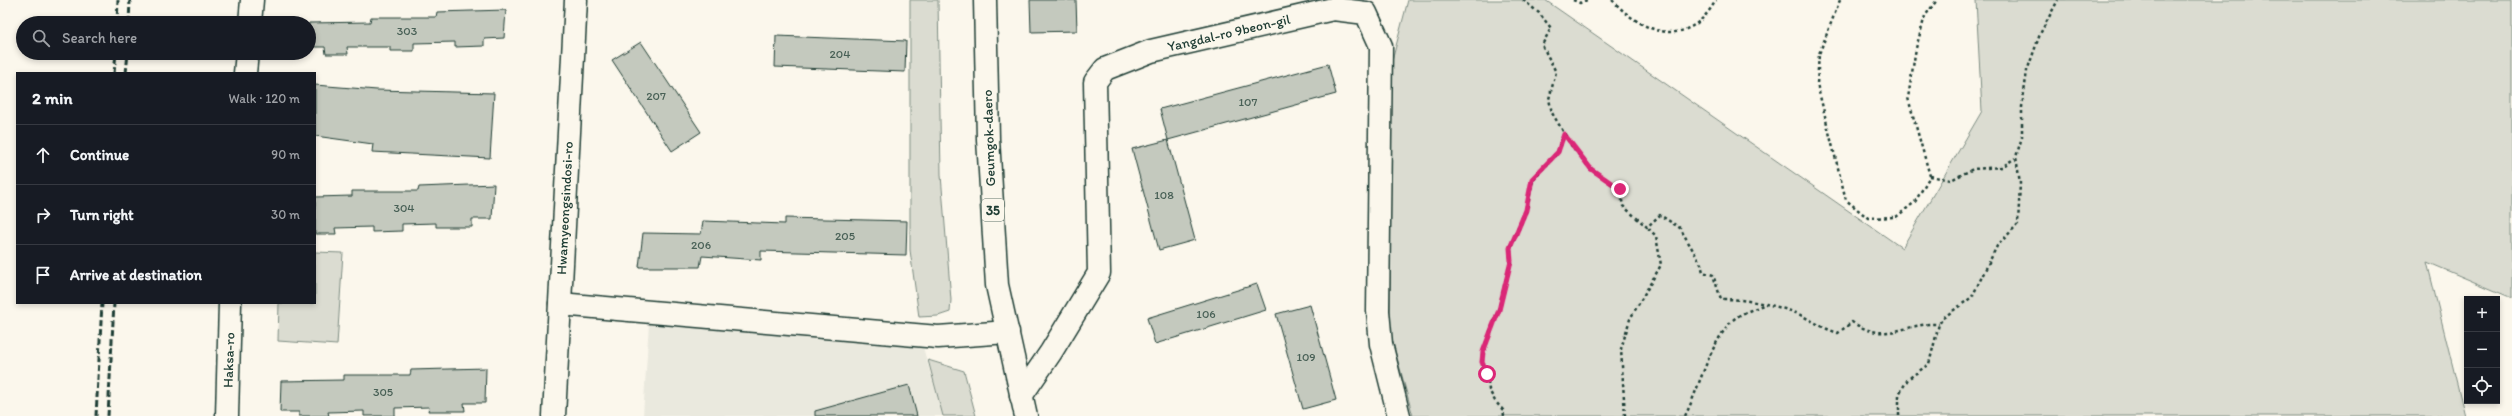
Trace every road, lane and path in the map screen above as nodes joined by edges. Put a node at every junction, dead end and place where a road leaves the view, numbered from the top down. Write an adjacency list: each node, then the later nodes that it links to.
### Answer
1 (252, 0): 13 (street)
2 (576, 0): 21 (street, Hwamyeongsindosi-ro)
3 (985, 0): 24 (street, Geumgok-daero / 35)
4 (1523, 0): 16 (path)
5 (1573, 0): 6 (path)
6 (1587, 0)
7 (1612, 0): 8 (path)
8 (1716, 0)
9 (1840, 0): 18 (path)
10 (1937, 0): 18 (path)
11 (2058, 0): 17 (path)
12 (1368, 7): 25 (street, Yangdal-ro 9beon-gil); 30 (street, Yangdal-ro 9beon-gil)
13 (251, 16)
14 (246, 60): 15 (street)
15 (245, 72)
16 (1564, 134): 19 (path); 31 (path)
17 (2016, 158): 18 (path); 23 (path)
18 (1930, 176)
19 (1648, 227): 22 (path); 32 (path)
20 (230, 304): 28 (street, Haksa-ro)
21 (560, 304): 24 (street); 29 (street, Hwamyeongsindosi-ro)
22 (1764, 304): 23 (path); 33 (path)
23 (1939, 324): 34 (path)
24 (1008, 332): 26 (street, Geumgok-daero / 35)
25 (1051, 352): 26 (street); 27 (street, Yangdal-ro 9beon-gil)
26 (1013, 357): 27 (street, Geumgok-daero / 35)
27 (1023, 406)
28 (227, 416)
29 (554, 416)
30 (1399, 416)
31 (1504, 416)
32 (1624, 416)
33 (1685, 416)
34 (1900, 416)

